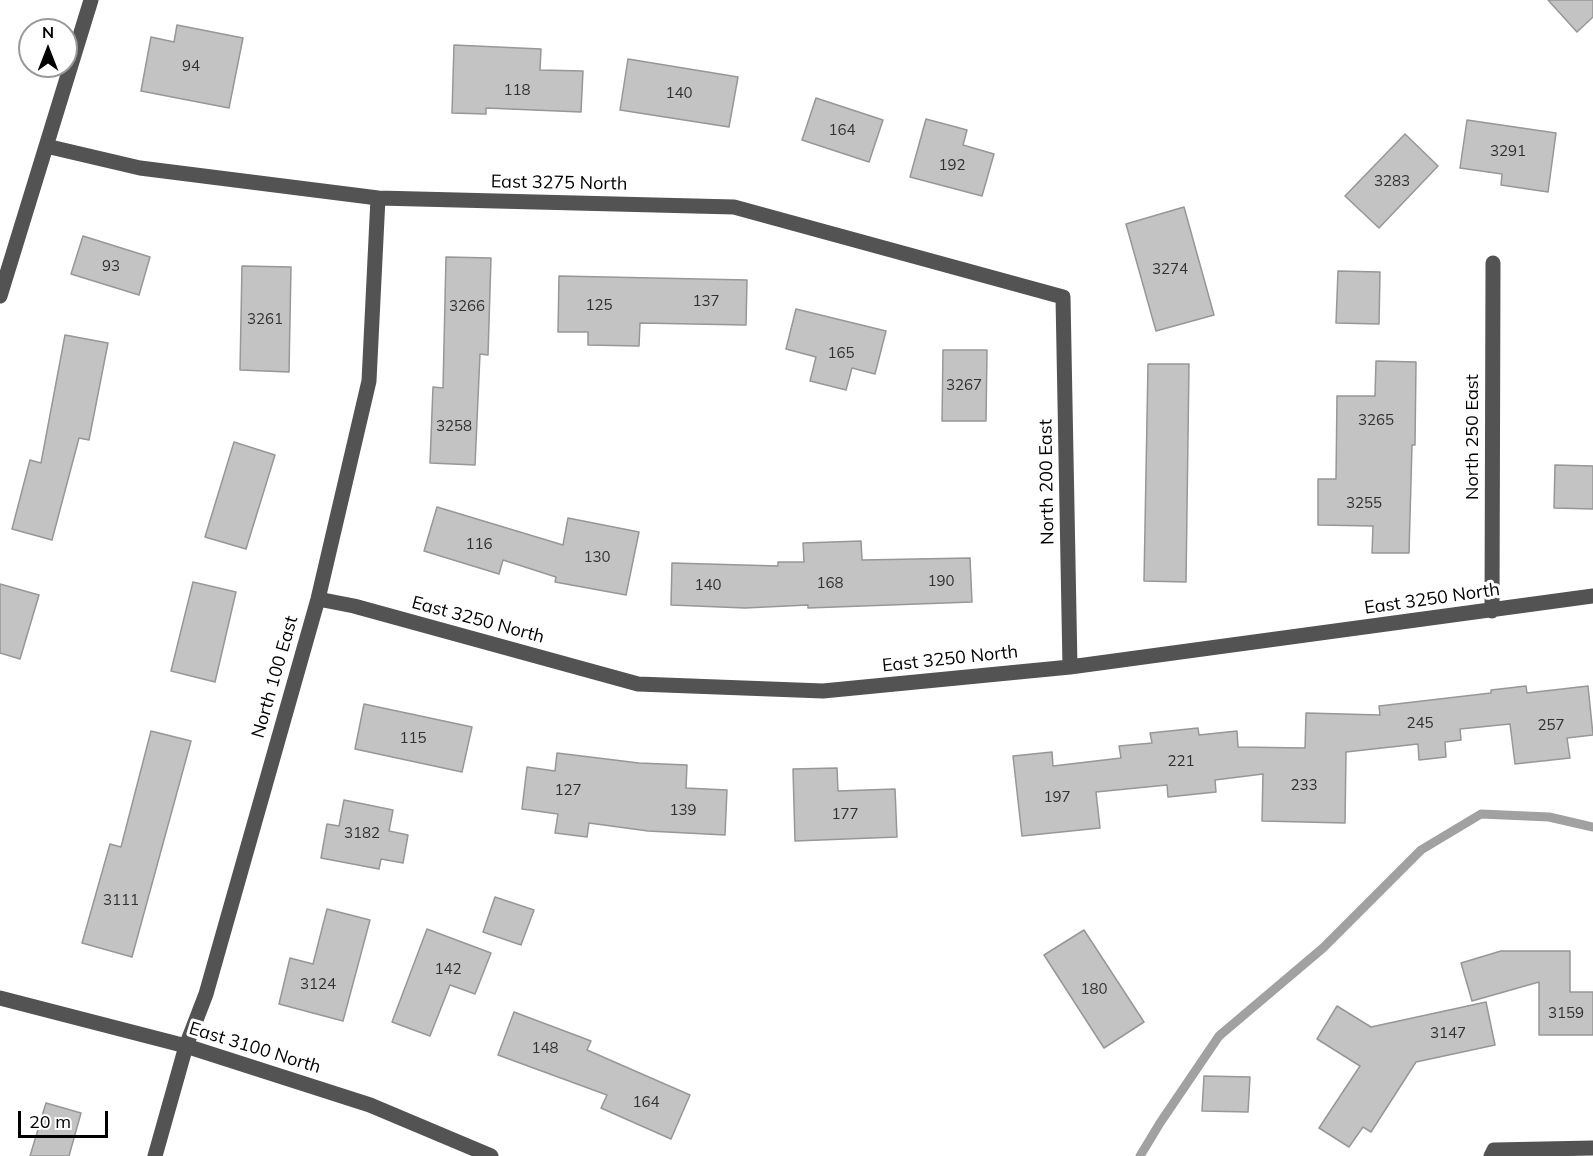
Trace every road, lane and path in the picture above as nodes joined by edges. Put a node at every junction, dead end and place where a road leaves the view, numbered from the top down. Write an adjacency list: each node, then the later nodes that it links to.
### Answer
1 (90, 0): 2 (street)
2 (46, 146): 3 (street, East 3275 North); 5 (street)
3 (378, 198): 6 (street, East 3275 North); 8 (street, North 100 East)
4 (1493, 263): 9 (street, North 250 East)
5 (0, 296)
6 (1063, 297): 10 (street, North 200 East)
7 (1593, 596): 9 (street, East 3250 North)
8 (318, 599): 10 (street, East 3250 North); 12 (street, North 100 East)
9 (1492, 611): 10 (street, East 3250 North)
10 (1070, 667)
11 (0, 998): 12 (street, East 3100 North)
12 (186, 1046): 15 (street, North 100 East); 16 (street, East 3100 North)
13 (1593, 1149): 14 (street)
14 (1493, 1153)
15 (155, 1156)
16 (491, 1156)

